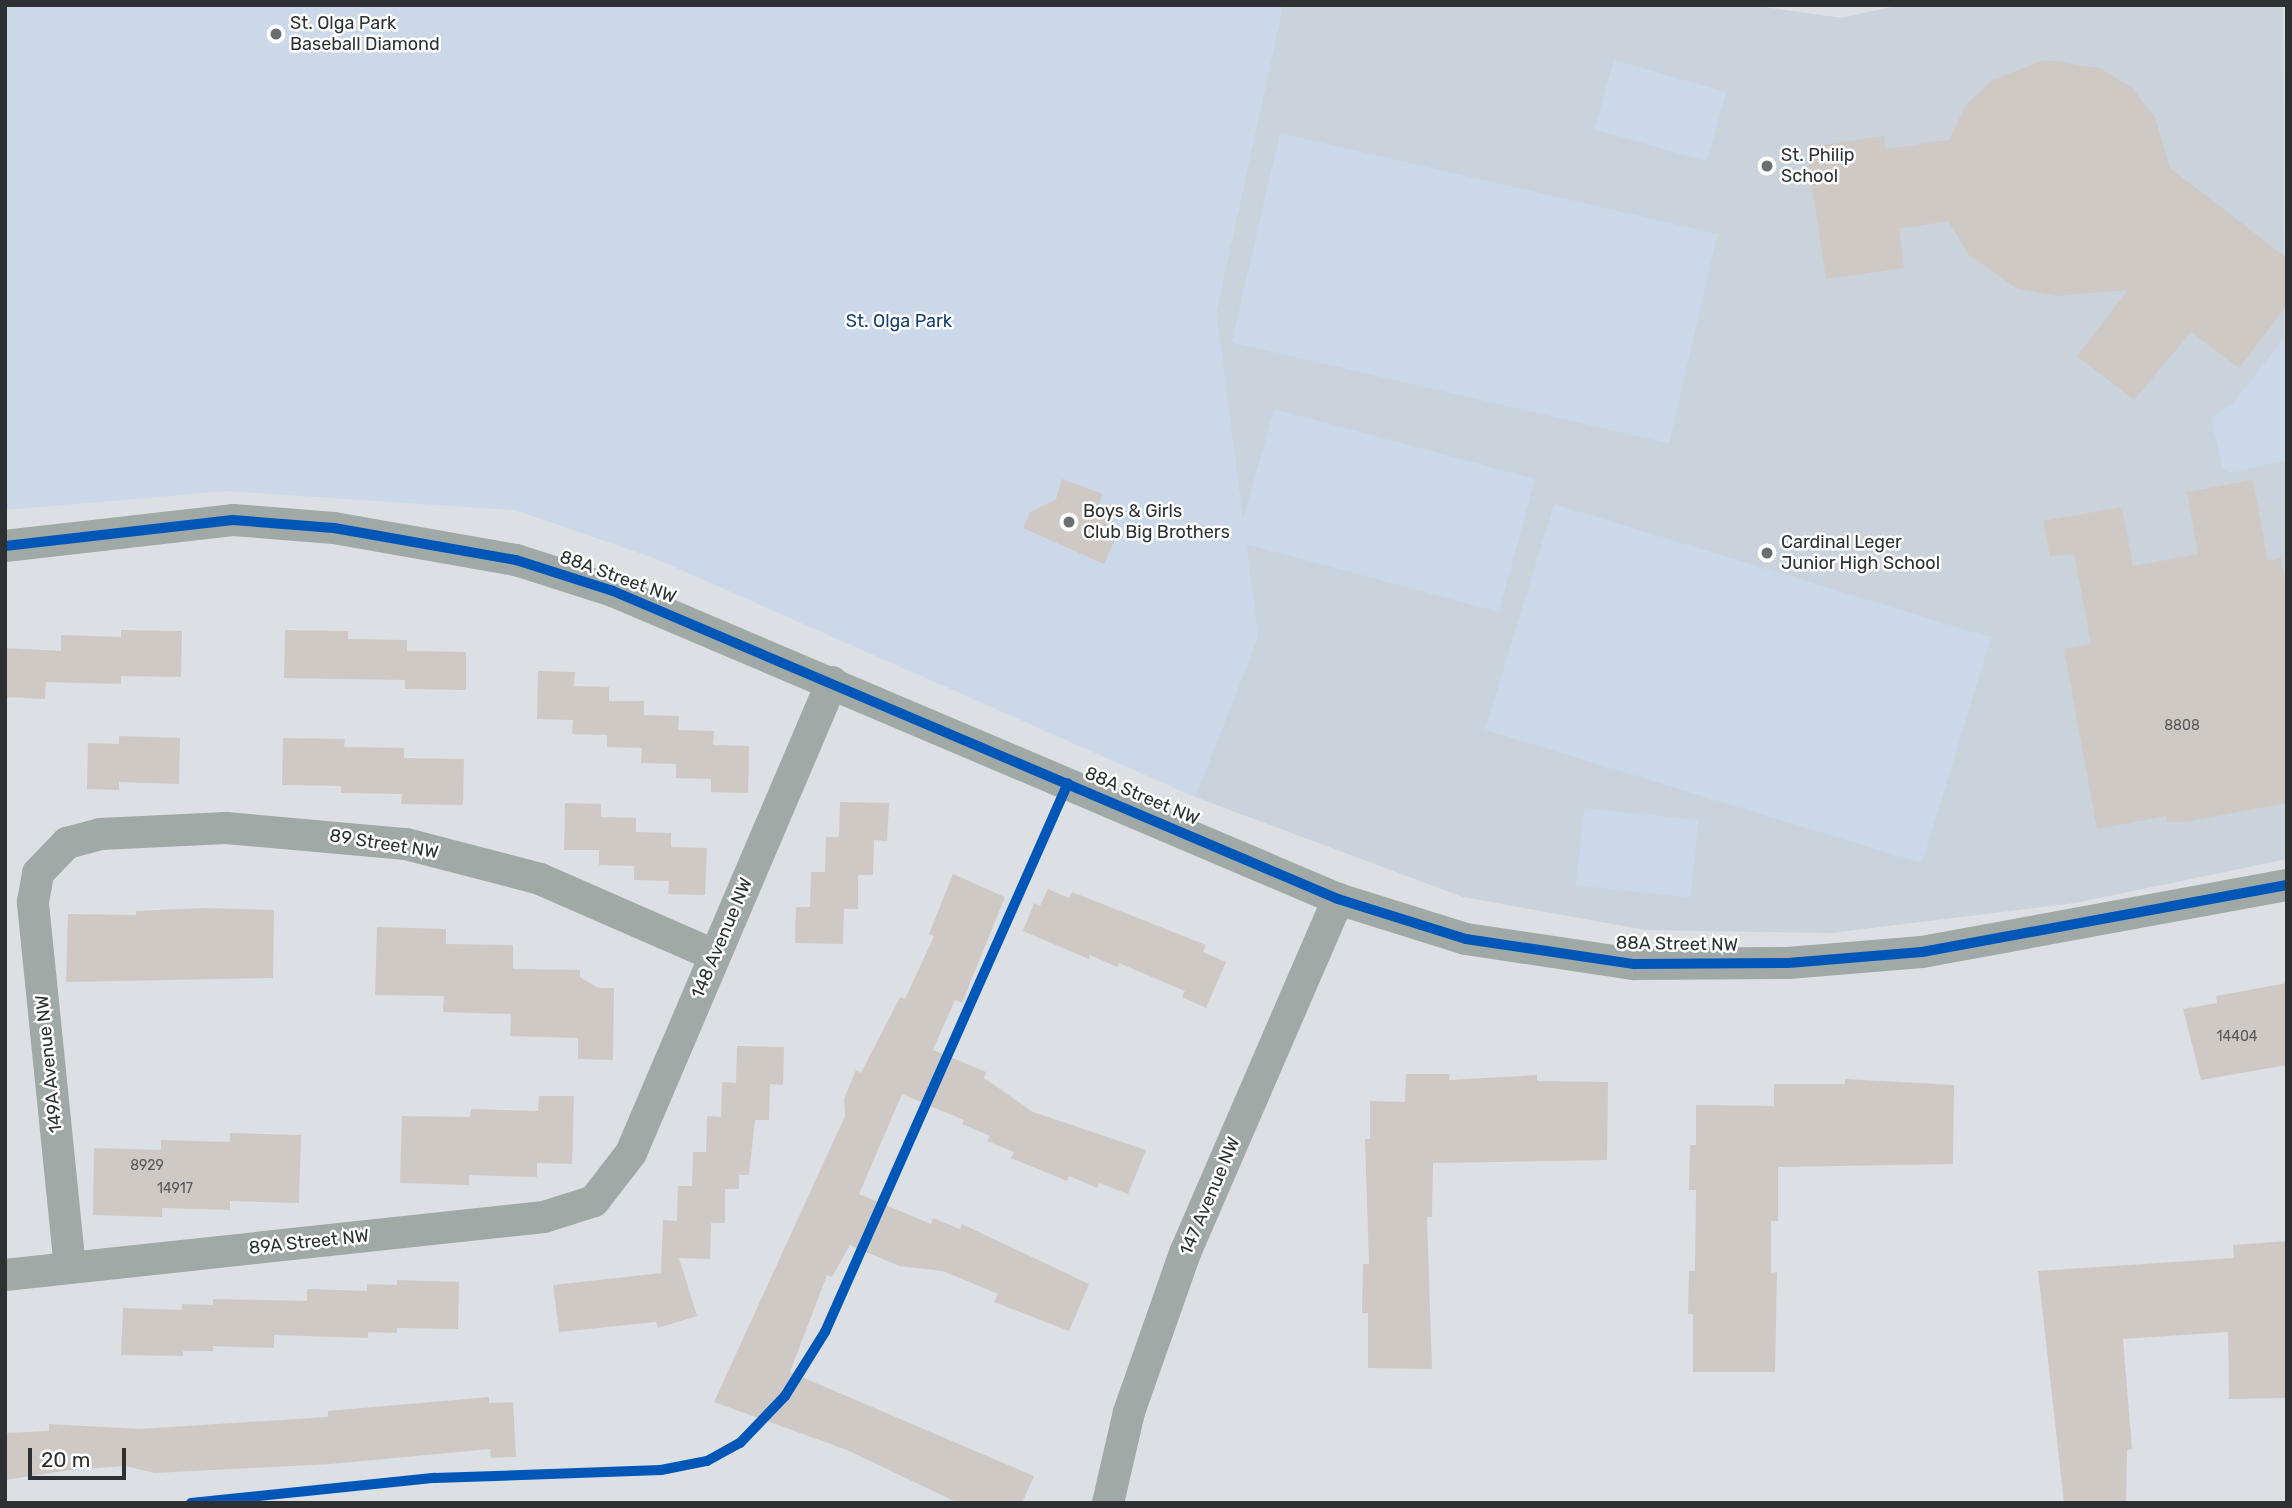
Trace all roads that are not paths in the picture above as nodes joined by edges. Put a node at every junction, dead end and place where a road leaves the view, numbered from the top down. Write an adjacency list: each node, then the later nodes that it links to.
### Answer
1 (5, 546): 2 (street, 88A Street NW)
2 (832, 682): 5 (street, 88A Street NW); 6 (street, 148 Avenue NW)
3 (44, 862): 6 (street, 89 Street NW); 8 (street, 149A Avenue NW)
4 (2287, 885): 5 (street, 88A Street NW)
5 (1338, 899): 10 (street, 147 Avenue NW)
6 (714, 955): 7 (street, 148 Avenue NW)
7 (606, 1191): 8 (street, 89A Street NW)
8 (70, 1268): 9 (street, 89A Street NW)
9 (5, 1275)
10 (1108, 1503)

